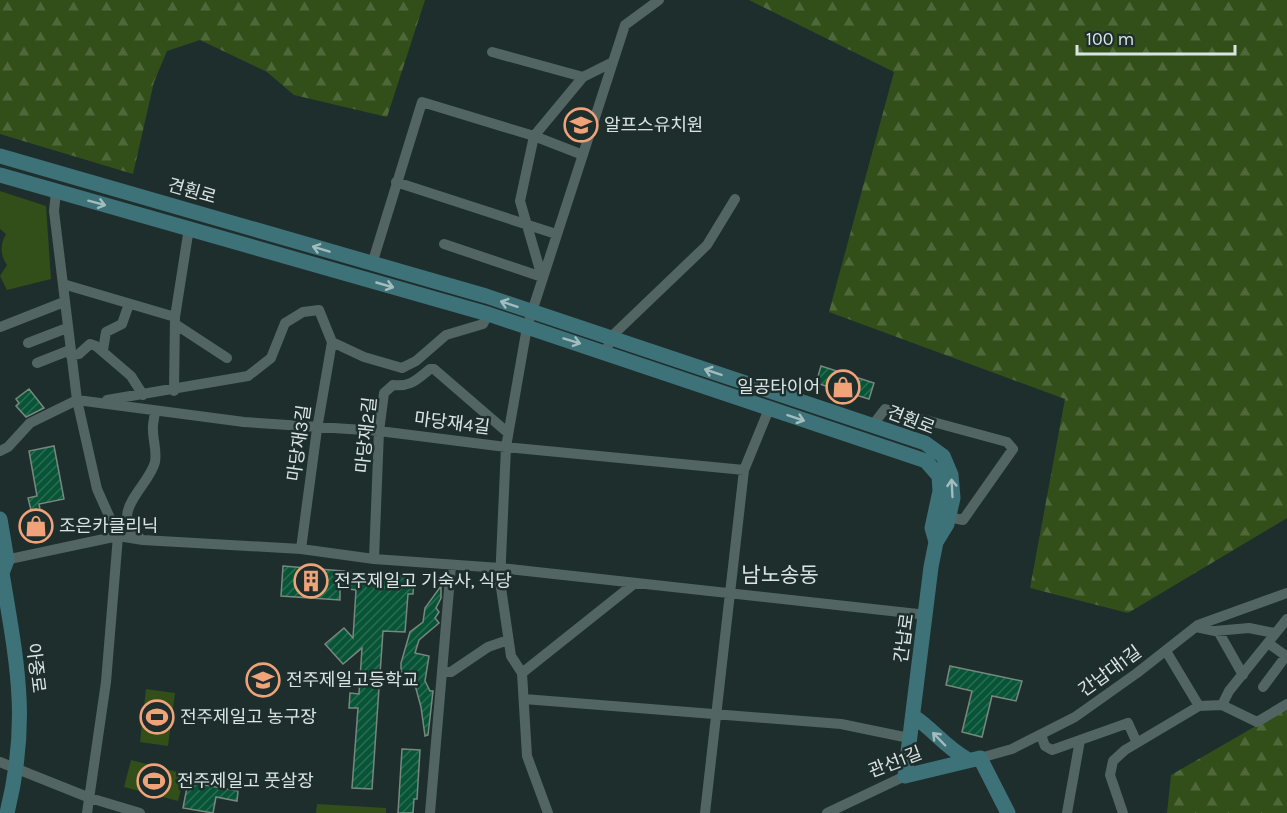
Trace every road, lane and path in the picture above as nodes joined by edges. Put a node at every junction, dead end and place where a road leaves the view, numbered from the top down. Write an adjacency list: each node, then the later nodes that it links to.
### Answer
1 (659, 0): 3 (street)
2 (492, 52): 4 (street)
3 (614, 62): 4 (street); 6 (street)
4 (583, 77): 5 (street)
5 (534, 136): 6 (street); 9 (street); 12 (street)
6 (583, 155): 14 (street)
7 (0, 156): 16 (street, 견훤로, one-way to 7)
8 (0, 175): 10 (street, 견훤로)
9 (396, 182): 12 (street); 16 (street)
10 (56, 192): 13 (street, 견훤로, one-way to 13); 18 (street)
11 (735, 199): 27 (street)
12 (526, 224): 14 (street); 17 (street)
13 (189, 228): 22 (street, 견훤로, one-way to 22); 23 (street, 견훤로)
14 (556, 234): 17 (street)
15 (444, 244): 17 (street)
16 (372, 264): 21 (street, 견훤로, one-way to 16)
17 (542, 277): 21 (street)
18 (63, 284): 19 (street); 20 (street)
19 (64, 302): 24 (street); 26 (street)
20 (129, 304): 23 (street); 30 (street)
21 (531, 311): 25 (street); 27 (street, 견훤로)
22 (488, 314): 25 (street, 견훤로); 28 (street)
23 (175, 321): 33 (street); 35 (street)
24 (0, 327)
25 (527, 327): 31 (street, 견훤로, one-way to 31); 44 (street)
26 (67, 328): 29 (street); 32 (street)
27 (612, 336): 31 (street); 41 (street, 견훤로, one-way to 27)
28 (332, 342): 35 (street); 42 (street, 마당재3길)
29 (28, 343)
30 (103, 350): 32 (street); 36 (street)
31 (606, 351): 39 (street, 견훤로)
32 (70, 353): 34 (street); 37 (street)
33 (227, 358)
34 (37, 363)
35 (174, 391): 36 (street)
36 (143, 395): 38 (street)
37 (77, 400): 38 (street, 마당재4길); 46 (street); 50 (street)
38 (96, 402): 40 (street, 마당재4길)
39 (769, 409): 47 (street); 52 (street, 견훤로, one-way to 52)
40 (155, 411): 42 (street, 마당재4길); 51 (street)
41 (872, 426): 48 (street, 견훤로, one-way to 41); 48 (street)
42 (317, 429): 43 (street, 마당재4길); 53 (street, 마당재3길)
43 (379, 431): 44 (street, 마당재2길); 45 (street, 마당재4길); 54 (street, 마당재2길)
44 (508, 433): 45 (street)
45 (506, 447): 47 (street, 마당재4길); 57 (street)
46 (0, 450)
47 (744, 470): 59 (street)
48 (948, 518): 52 (street, 견훤로)
49 (0, 519): 55 (street, 아중로)
50 (118, 536): 51 (street); 55 (street); 86 (street)
51 (143, 540): 53 (street)
52 (936, 543): 61 (street, 간납로)
53 (301, 549): 54 (street)
54 (374, 559): 56 (street)
55 (2, 566): 84 (street, 아중로)
56 (451, 566): 57 (street); 68 (street)
57 (500, 568): 58 (street); 66 (street)
58 (635, 583): 59 (street); 69 (street)
59 (732, 592): 61 (street); 76 (street)
60 (1287, 593): 63 (street, 간납대1길)
61 (927, 615): 77 (street, 간납로)
62 (1287, 618): 65 (street)
63 (1196, 627): 64 (street); 67 (street, 간납대1길)
64 (1218, 631): 65 (street); 70 (street)
65 (1271, 638): 70 (street); 71 (street)
66 (508, 639): 68 (street); 69 (street)
67 (1166, 651): 75 (street); 78 (street, 간납대1길)
68 (442, 671): 90 (street)
69 (522, 674): 72 (street)
70 (1243, 675): 74 (street)
71 (1263, 687)
72 (524, 699): 76 (street); 91 (street)
73 (1287, 704): 74 (street)
74 (1222, 705): 75 (street)
75 (1199, 706): 81 (street)
76 (715, 714): 79 (street); 92 (street)
77 (913, 716): 79 (street, 간납로); 82 (street, one-way to 77)
78 (1041, 735): 80 (street); 82 (street, 간납대1길)
79 (909, 738): 85 (street, 간납로)
80 (1080, 740): 81 (street); 95 (street)
81 (1137, 743): 96 (street)
82 (974, 758): 85 (street, 관선1길); 94 (street)
83 (0, 762): 84 (street)
84 (17, 769): 86 (street); 87 (street, 아중로)
85 (905, 776): 93 (street, 관선1길)
86 (90, 798): 88 (street); 89 (street)
87 (7, 813)
88 (87, 813)
89 (140, 813)
90 (430, 813)
91 (548, 813)
92 (705, 813)
93 (827, 813)
94 (1008, 813)
95 (1067, 813)
96 (1123, 813)

